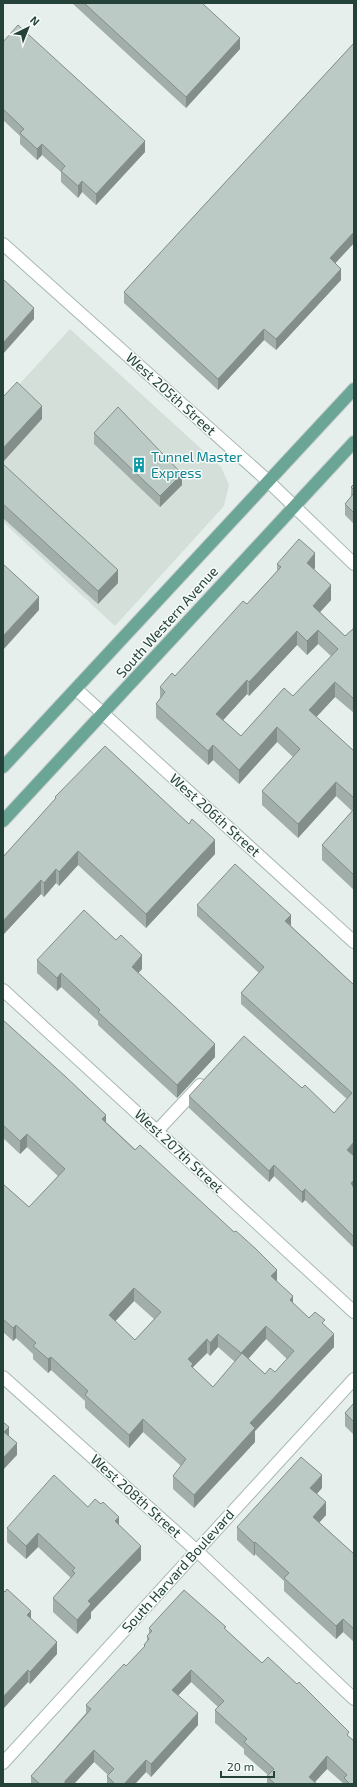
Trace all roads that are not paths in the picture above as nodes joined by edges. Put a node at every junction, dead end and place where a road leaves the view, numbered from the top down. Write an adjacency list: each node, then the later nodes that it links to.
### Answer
1 (3, 244): 4 (street, West 205th Street)
2 (354, 389): 4 (main road, South Western Avenue)
3 (354, 442): 5 (main road, South Western Avenue)
4 (268, 481): 5 (street, West 205th Street); 7 (main road, South Western Avenue)
5 (295, 508): 6 (street, West 205th Street); 8 (main road, South Western Avenue)
6 (354, 564)
7 (76, 689): 8 (street, West 206th Street); 9 (main road, South Western Avenue)
8 (104, 714): 10 (main road, South Western Avenue); 11 (street, West 206th Street)
9 (3, 767)
10 (3, 821)
11 (354, 942)
12 (3, 990): 14 (street, West 207th Street)
13 (208, 1075): 14 (street)
14 (157, 1131): 15 (street, West 207th Street)
15 (354, 1312)
16 (3, 1377): 18 (street, West 208th Street)
17 (354, 1379): 18 (street, South Harvard Boulevard)
18 (196, 1551): 19 (street, West 208th Street); 20 (street, South Harvard Boulevard)
19 (354, 1699)
20 (3, 1763)

